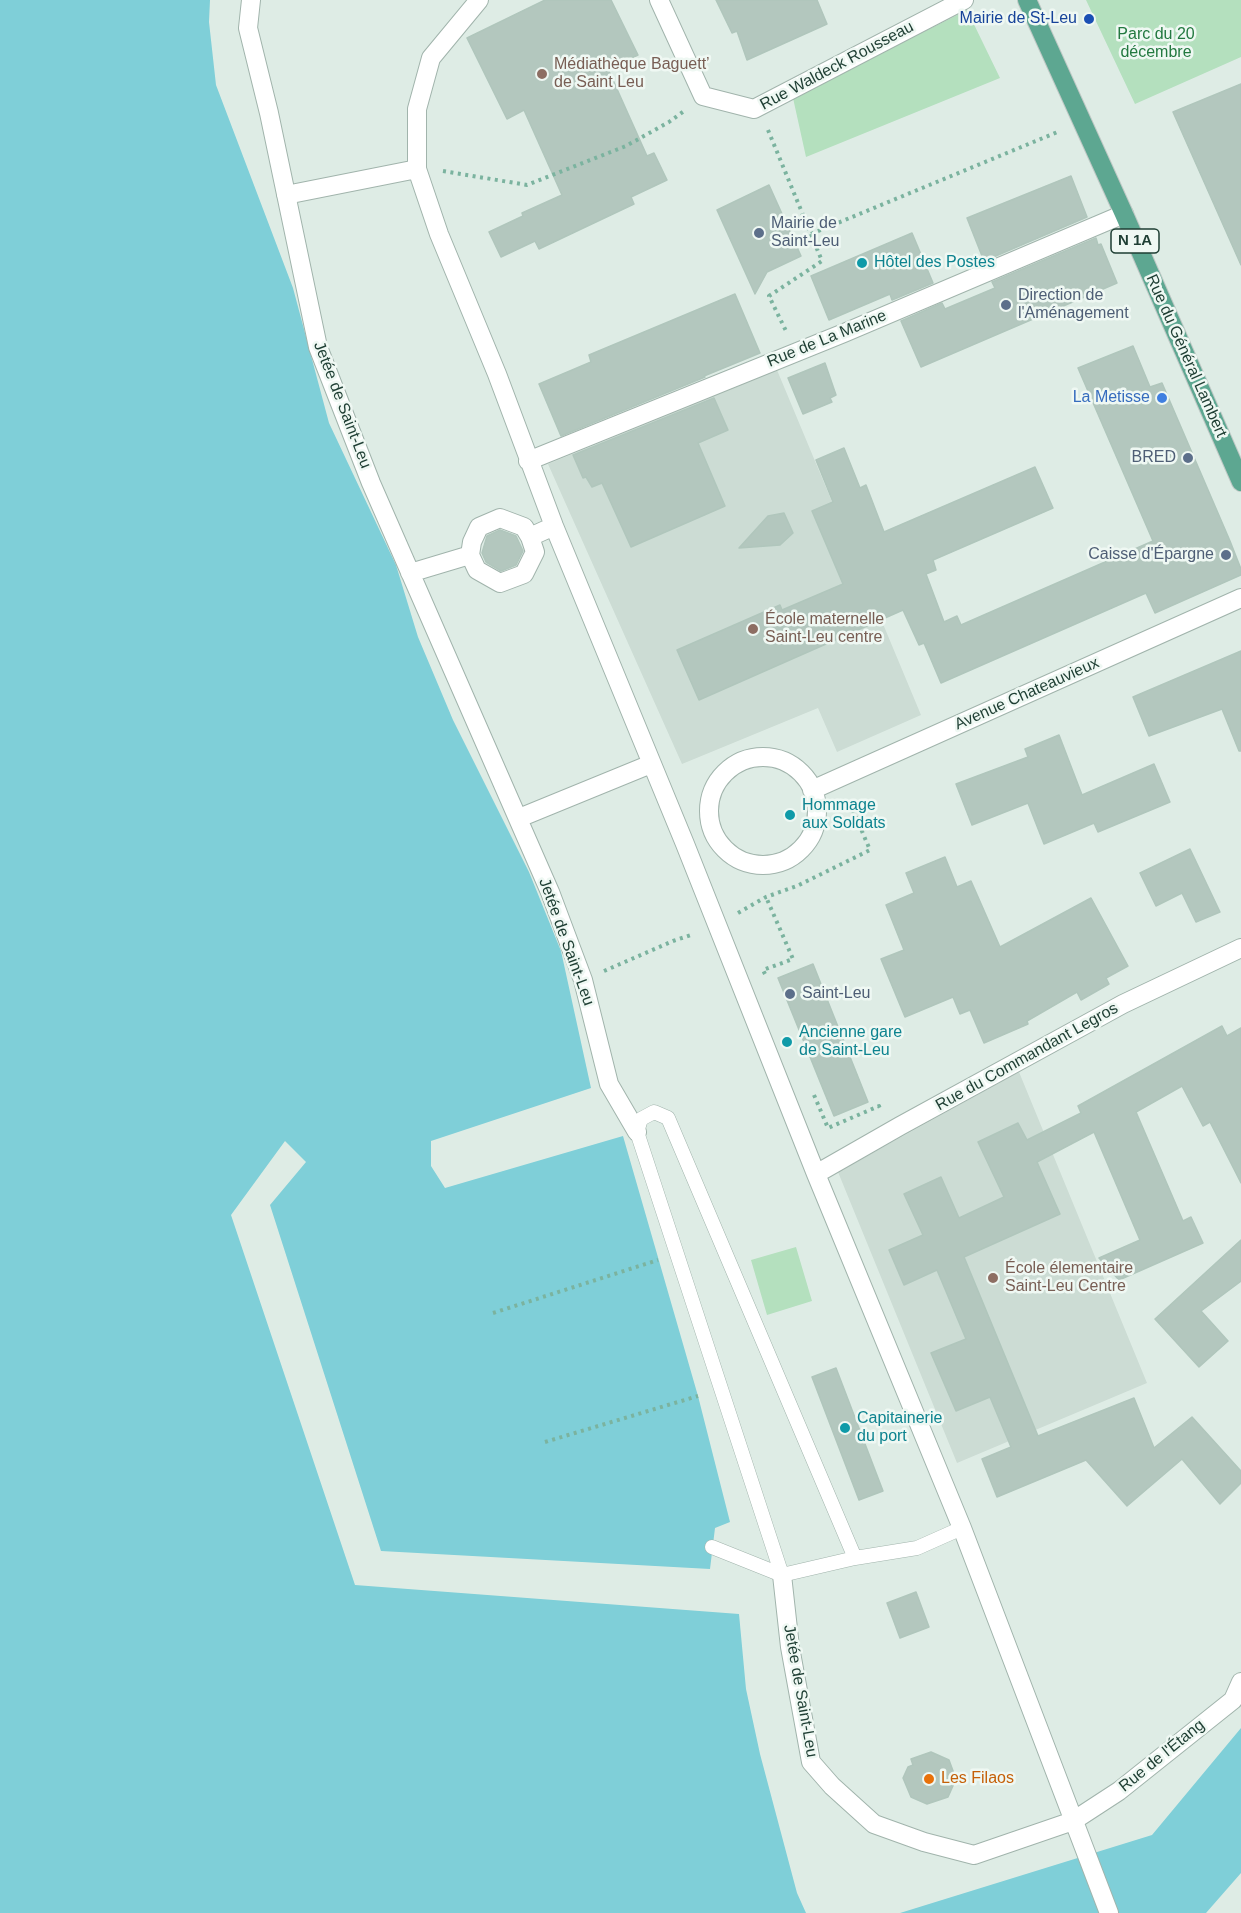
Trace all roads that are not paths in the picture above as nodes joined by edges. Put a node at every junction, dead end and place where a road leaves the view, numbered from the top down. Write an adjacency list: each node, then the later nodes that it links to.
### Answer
1 (251, 0): 7 (street, Jetée de Saint-Leu)
2 (479, 0): 6 (street)
3 (659, 0): 4 (street, Rue Waldeck Rousseau)
4 (964, 0)
5 (1027, 0): 8 (main road, Rue du Général Lambert / N 1A)
6 (417, 169): 7 (street); 9 (street)
7 (286, 195): 14 (street, Jetée de Saint-Leu)
8 (1124, 214): 9 (street, Rue de La Marine); 10 (main road, Rue du Général Lambert / N 1A)
9 (528, 461): 11 (street)
10 (1240, 475)
11 (554, 526): 12 (street); 16 (street)
12 (530, 537): 13 (street); 13 (street)
13 (470, 555): 14 (street)
14 (410, 573): 18 (street, Jetée de Saint-Leu)
15 (1241, 598): 17 (street, Avenue Chateauvieux)
16 (651, 764): 18 (street); 20 (street)
17 (812, 790): 19 (street); 19 (street)
18 (519, 818): 22 (street, Jetée de Saint-Leu)
19 (713, 832): 20 (street)
20 (685, 844): 23 (street)
21 (1241, 948): 23 (street, Rue du Commandant Legros)
22 (637, 1132): 26 (lane); 27 (lane)
23 (816, 1174): 24 (street)
24 (962, 1528): 26 (lane); 29 (street)
25 (712, 1547): 27 (lane)
26 (855, 1558): 27 (lane)
27 (782, 1575): 29 (street, Jetée de Saint-Leu)
28 (1241, 1682): 29 (street, Rue de l'Étang)
29 (1073, 1821): 30 (street)
30 (1109, 1913)

